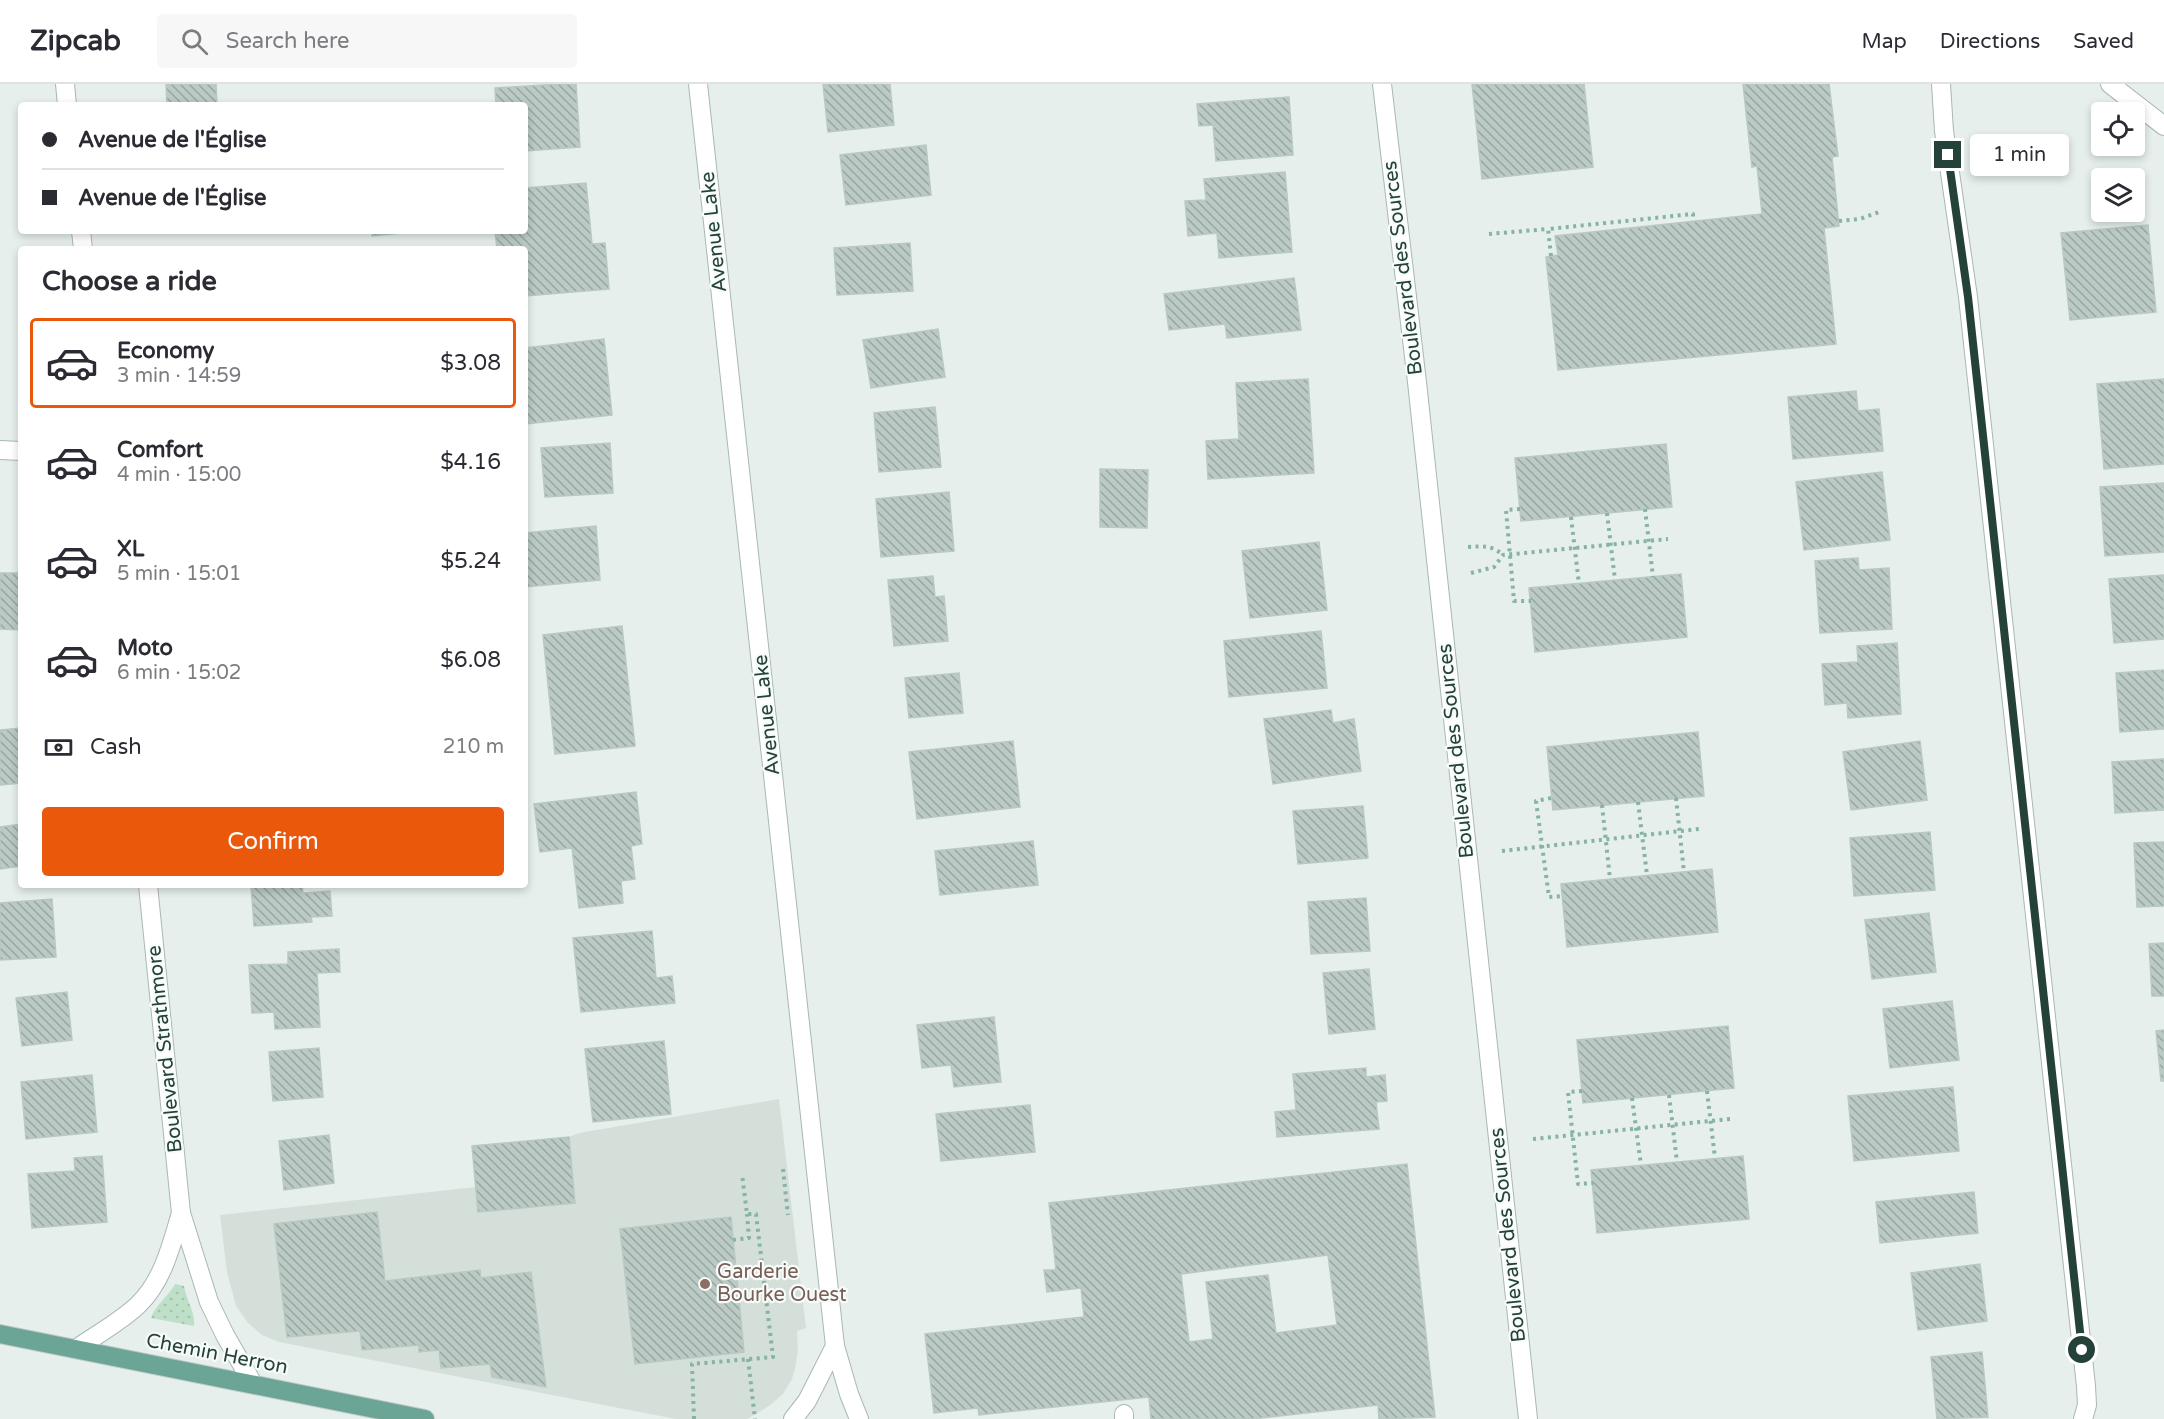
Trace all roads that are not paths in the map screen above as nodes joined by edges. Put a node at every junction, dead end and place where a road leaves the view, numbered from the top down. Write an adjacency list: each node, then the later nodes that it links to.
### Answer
1 (65, 84): 6 (street)
2 (698, 84): 15 (street, Avenue Lake)
3 (1382, 84): 21 (street, Boulevard des Sources)
4 (1941, 84): 22 (street)
5 (2110, 84): 7 (street)
6 (67, 102)
7 (2164, 126)
8 (0, 450): 9 (street)
9 (18, 451)
10 (148, 888): 11 (street, Boulevard Strathmore)
11 (181, 1213): 12 (street, Boulevard Strathmore); 13 (street, Boulevard Strathmore)
12 (194, 1256): 13 (street); 17 (street, Boulevard Strathmore)
13 (167, 1258): 16 (street, Boulevard Strathmore)
14 (0, 1334): 16 (main road, Chemin Herron)
15 (835, 1346): 19 (street); 20 (street, Avenue Lake)
16 (76, 1349): 17 (main road, Chemin Herron)
17 (253, 1384): 18 (main road, Chemin Herron)
18 (424, 1419)
19 (793, 1419)
20 (859, 1419)
21 (1528, 1419)
22 (2083, 1419)

